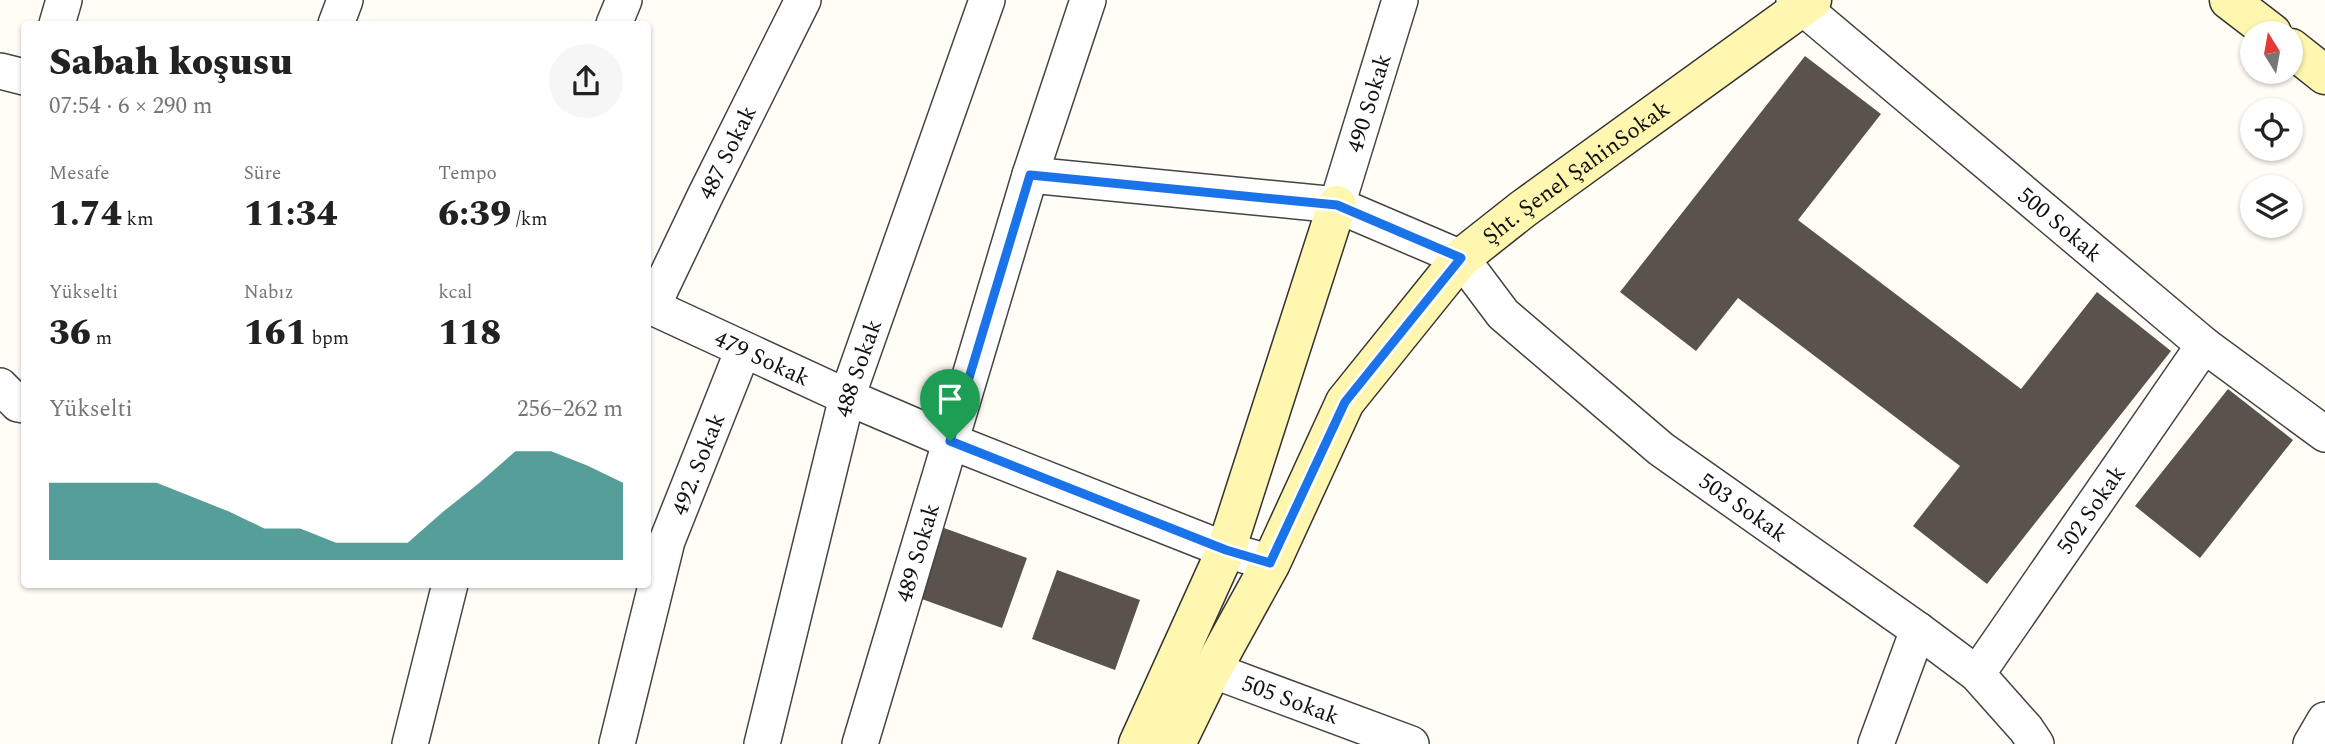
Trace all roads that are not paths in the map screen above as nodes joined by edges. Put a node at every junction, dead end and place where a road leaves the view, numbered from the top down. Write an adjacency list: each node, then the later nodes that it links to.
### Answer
1 (64, 0): 10 (street)
2 (345, 0): 11 (street)
3 (624, 0): 12 (street)
4 (803, 0): 21 (street, 487 Sokak)
5 (988, 0): 25 (street, 488 Sokak)
6 (1088, 0): 18 (street, 489 Sokak)
7 (1400, 0): 19 (street, 490 Sokak)
8 (2229, 0): 13 (street)
9 (1803, 2): 20 (street, Şht. Şenel ŞahinSokak); 23 (street, 500 Sokak)
10 (58, 21)
11 (337, 21)
12 (615, 21)
13 (2256, 21)
14 (2303, 58): 16 (street)
15 (0, 71): 17 (street)
16 (2325, 75)
17 (21, 76)
18 (1030, 175): 19 (street); 27 (street, 489 Sokak)
19 (1337, 205): 20 (street); 28 (street)
20 (1461, 258): 29 (street, Şht. Şenel ŞahinSokak); 31 (street, 503 Sokak)
21 (651, 304)
22 (651, 306): 24 (street, 479 Sokak)
23 (2204, 345): 26 (street, 500 Sokak); 33 (street, 502 Sokak)
24 (743, 349): 25 (street, 479 Sokak); 36 (street, 492. Sokak)
25 (848, 397): 27 (street, 479 Sokak); 37 (street, 488 Sokak)
26 (2325, 434)
27 (950, 441): 28 (street, 479 Sokak); 38 (street, 489 Sokak)
28 (1226, 550): 29 (street, 479 Sokak); 39 (street)
29 (1270, 563): 32 (street, Şht. Şenel ŞahinSokak)
30 (449, 588): 35 (street)
31 (1918, 630): 33 (street, 503 Sokak); 42 (street)
32 (1212, 670): 40 (street, Şht. Şenel ŞahinSokak); 41 (street, 505 Sokak)
33 (1977, 674): 43 (street, 503 Sokak)
34 (2325, 720): 44 (street)
35 (410, 744)
36 (617, 744)
37 (762, 744)
38 (860, 744)
39 (1138, 744)
40 (1176, 744)
41 (1411, 744)
42 (1876, 744)
43 (2036, 744)
44 (2311, 744)

